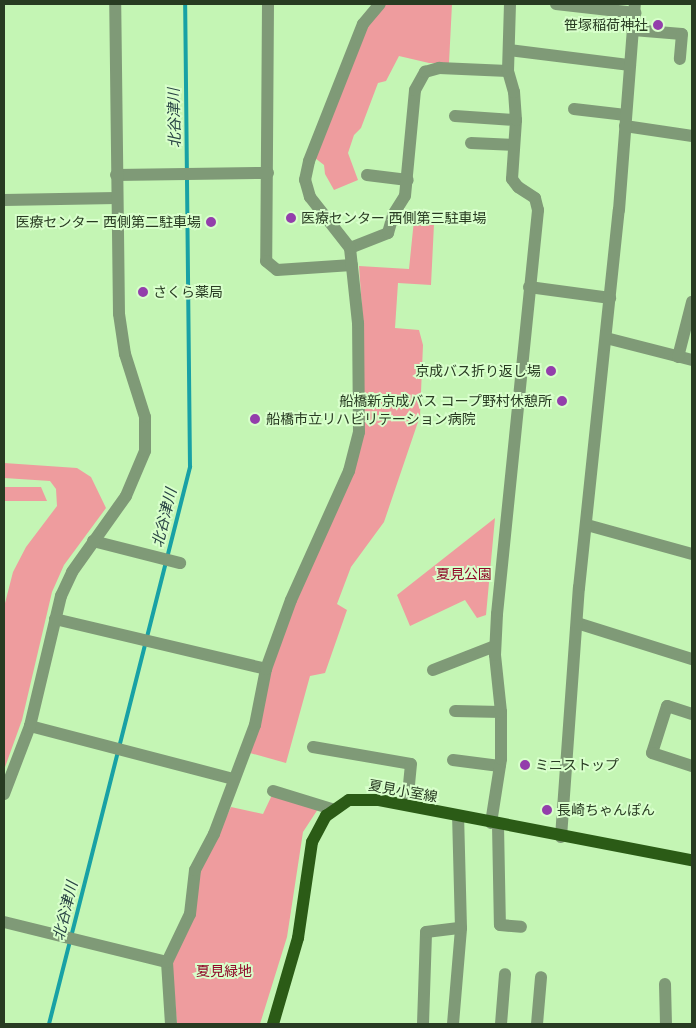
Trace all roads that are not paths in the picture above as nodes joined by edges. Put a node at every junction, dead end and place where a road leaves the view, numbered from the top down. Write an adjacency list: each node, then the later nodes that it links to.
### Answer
1 (114, 4): 20 (street)
2 (268, 4): 19 (street)
3 (380, 4): 25 (street)
4 (510, 4): 8 (street)
5 (556, 4): 6 (street)
6 (635, 8): 7 (street)
7 (633, 30): 9 (street); 10 (street)
8 (509, 50): 10 (street); 11 (street)
9 (680, 58)
10 (630, 65): 15 (street)
11 (508, 71): 14 (street); 22 (street)
12 (574, 109): 15 (street)
13 (455, 116): 14 (street)
14 (516, 120): 18 (street)
15 (625, 121): 16 (street); 28 (street)
16 (692, 136)
17 (471, 143): 18 (street)
18 (514, 145): 27 (street)
19 (268, 173): 20 (street); 26 (street)
20 (116, 175): 23 (street)
21 (367, 175): 22 (street)
22 (408, 180): 25 (street)
23 (116, 198): 24 (street); 34 (street)
24 (4, 200)
25 (350, 248): 26 (street)
26 (352, 265): 41 (street)
27 (528, 287): 28 (street); 39 (street)
28 (610, 298): 30 (street)
29 (692, 302): 31 (street)
30 (606, 338): 31 (street); 33 (street)
31 (678, 357): 32 (street)
32 (692, 360)
33 (587, 525): 35 (street); 38 (street)
34 (93, 540): 36 (street); 37 (street)
35 (692, 554)
36 (170, 561)
37 (55, 619): 41 (street); 46 (street)
38 (576, 623): 40 (street); 58 (street)
39 (495, 646): 42 (street); 44 (street)
40 (692, 659)
41 (266, 669): 51 (street)
42 (433, 670)
43 (455, 711): 44 (street)
44 (501, 712): 49 (street)
45 (692, 714): 50 (street)
46 (30, 726): 51 (street); 53 (street)
47 (312, 747): 54 (street)
48 (453, 760): 49 (street)
49 (500, 766): 57 (street)
50 (692, 766)
51 (234, 779): 63 (street)
52 (273, 791): 55 (street)
53 (4, 794)
54 (407, 805): 55 (main road, 夏見小室線); 56 (main road, 夏見小室線)
55 (332, 810): 68 (main road)
56 (458, 816): 57 (main road, 夏見小室線); 62 (street)
57 (494, 824): 58 (main road, 夏見小室線); 61 (street)
58 (561, 836): 59 (main road, 夏見小室線)
59 (692, 860)
60 (4, 922): 63 (street)
61 (522, 927)
62 (461, 928): 69 (street); 70 (street)
63 (167, 962): 67 (street)
64 (505, 974): 71 (street)
65 (541, 977): 72 (street)
66 (665, 984): 73 (street)
67 (171, 1024)
68 (273, 1024)
69 (423, 1024)
70 (453, 1024)
71 (501, 1024)
72 (537, 1024)
73 (666, 1024)

